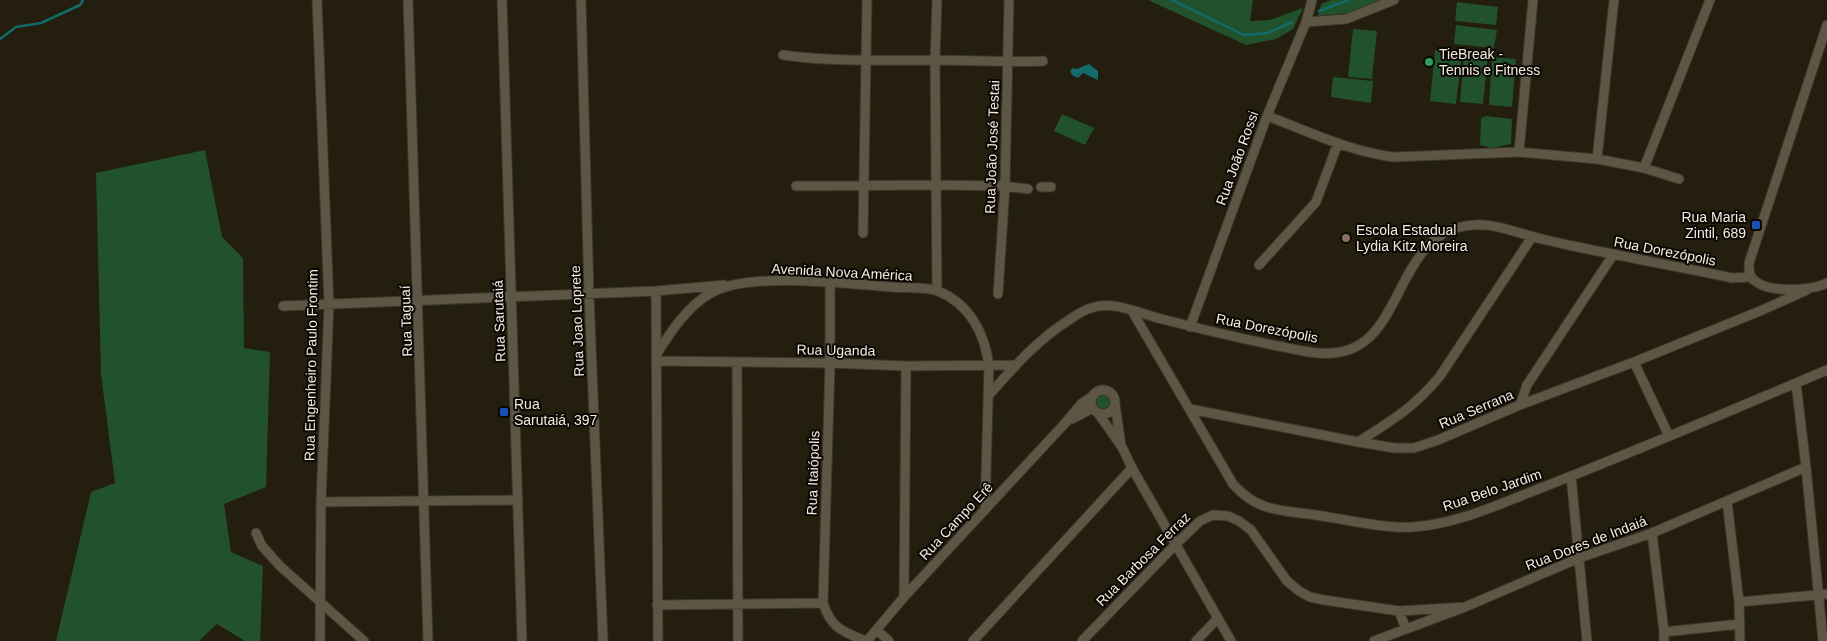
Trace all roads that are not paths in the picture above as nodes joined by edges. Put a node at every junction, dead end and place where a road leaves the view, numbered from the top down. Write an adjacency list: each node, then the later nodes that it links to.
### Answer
1 (317, 0): 49 (street, Rua Engenheiro Paulo Frontim)
2 (408, 0): 48 (street, Rua Taguaí)
3 (502, 0): 47 (street, Rua Sarutaiá)
4 (581, 0): 45 (street, Rua Joao Loprete)
5 (867, 0): 16 (street)
6 (937, 0): 17 (street)
7 (1009, 0): 19 (street, Rua João José Testai)
8 (1312, 0): 13 (street, Rua João Rossi)
9 (1394, 0): 13 (street)
10 (1533, 0): 22 (street)
11 (1614, 0): 23 (street)
12 (1710, 0): 24 (street)
13 (1306, 22): 20 (street, Rua João Rossi)
14 (1827, 25): 37 (street)
15 (783, 55): 16 (street)
16 (866, 60): 17 (street); 26 (street)
17 (935, 60): 19 (street); 27 (street)
18 (1043, 61): 19 (street)
19 (1008, 62): 29 (street, Rua João José Testai)
20 (1266, 116): 21 (street); 53 (street, Rua João Rossi)
21 (1338, 143): 22 (street); 36 (street)
22 (1519, 152): 23 (street)
23 (1597, 159): 24 (street)
24 (1644, 168): 25 (street)
25 (1679, 179)
26 (864, 184): 27 (street); 28 (street); 33 (street)
27 (936, 185): 29 (street); 43 (street)
28 (796, 186)
29 (1005, 186): 32 (street); 46 (street, Rua João José Testai)
30 (1040, 186): 31 (street)
31 (1051, 187)
32 (1028, 189)
33 (863, 233)
34 (1532, 237): 35 (street, Rua Dorezópolis); 53 (street, Rua Dorezópolis); 71 (street)
35 (1613, 255): 37 (street, Rua Dorezópolis); 66 (street)
36 (1260, 265)
37 (1751, 277): 41 (street)
38 (830, 282): 40 (street, Avenida Nova América); 43 (street, Avenida Nova América); 57 (street, Rua Itaiópolis)
39 (1827, 283): 42 (street, Rua Serrana)
40 (734, 284): 44 (street); 54 (street, Avenida Nova América)
41 (1774, 288): 42 (street); 52 (street)
42 (1807, 290): 52 (street, Rua Serrana)
43 (937, 291): 60 (street)
44 (656, 292): 45 (street); 54 (street)
45 (589, 294): 47 (street); 103 (street, Rua Joao Loprete)
46 (998, 294)
47 (512, 297): 48 (street); 77 (street, Rua Sarutaiá)
48 (419, 302): 49 (street); 76 (street, Rua Taguaí)
49 (329, 305): 50 (street); 79 (street, Rua Engenheiro Paulo Frontim)
50 (283, 306)
51 (1132, 311): 53 (street, Rua Dorezópolis); 58 (street, Rua Dorezópolis); 67 (street, Rua Belo Jardim)
52 (1760, 311): 56 (street, Rua Serrana)
53 (1190, 326)
54 (656, 358): 55 (street, Rua Uganda); 91 (street)
55 (737, 362): 57 (street, Rua Uganda); 90 (street)
56 (1634, 362): 66 (street, Rua Serrana); 70 (street)
57 (830, 363): 59 (street, Rua Uganda); 89 (street, Rua Itaiópolis)
58 (1016, 365): 60 (street, Rua Uganda); 64 (street, Rua Dorezópolis)
59 (906, 366): 60 (street, Rua Uganda); 86 (street)
60 (989, 366): 64 (street)
61 (1827, 370): 62 (street, Rua Belo Jardim)
62 (1796, 383): 70 (street, Rua Belo Jardim); 73 (street)
63 (1094, 395): 65 (street); 68 (street); 69 (street, Rua Campo Erê)
64 (988, 396): 80 (street)
65 (1115, 404): 68 (street); 72 (street)
66 (1520, 405): 71 (street, Rua Serrana)
67 (1190, 409): 71 (street, Rua Serrana); 75 (street, Rua Belo Jardim)
68 (1096, 410): 69 (street, Rua Campo Erê); 72 (street)
69 (1067, 422): 80 (street, Rua Campo Erê)
70 (1669, 436): 75 (street, Rua Belo Jardim)
71 (1358, 442)
72 (1122, 447): 74 (street)
73 (1806, 467): 78 (street, Rua Dores de Indaiá); 85 (street)
74 (1132, 468): 83 (street); 108 (street)
75 (1571, 476): 84 (street)
76 (425, 500): 77 (street); 79 (street); 101 (street, Rua Taguaí)
77 (518, 500): 102 (street, Rua Sarutaiá)
78 (1727, 501): 82 (street, Rua Dores de Indaiá); 88 (street)
79 (321, 502): 87 (street, Rua Engenheiro Paulo Frontim)
80 (985, 510): 86 (street, Rua Campo Erê)
81 (256, 533): 87 (street)
82 (1652, 533): 84 (street, Rua Dores de Indaiá); 98 (street)
83 (1176, 544): 93 (street, Rua Barbosa Ferraz); 94 (street); 109 (street, Rua Barbosa Ferraz)
84 (1579, 558): 92 (street, Rua Dores de Indaiá); 113 (street)
85 (1823, 595): 88 (street); 115 (street)
86 (904, 597): 97 (street, Rua Campo Erê)
87 (322, 602): 99 (street, Rua Engenheiro Paulo Frontim); 100 (street)
88 (1739, 602): 95 (street)
89 (823, 603): 90 (street); 106 (street)
90 (738, 604): 91 (street); 105 (street)
91 (657, 606): 104 (street)
92 (1465, 607): 93 (street, Rua Barbosa Ferraz); 96 (street, Rua Dores de Indaiá)
93 (1399, 611): 96 (street)
94 (1218, 618): 110 (street); 111 (street)
95 (1740, 624): 98 (street); 114 (street)
96 (1406, 629): 112 (street, Rua Dores de Indaiá)
97 (877, 630): 106 (street, Rua Campo Erê); 107 (street)
98 (1664, 636)
99 (320, 641)
100 (364, 641)
101 (428, 641)
102 (522, 641)
103 (603, 641)
104 (658, 641)
105 (738, 641)
106 (866, 641)
107 (889, 641)
108 (973, 641)
109 (1082, 641)
110 (1196, 641)
111 (1231, 641)
112 (1374, 641)
113 (1586, 641)
114 (1740, 641)
115 (1822, 641)

